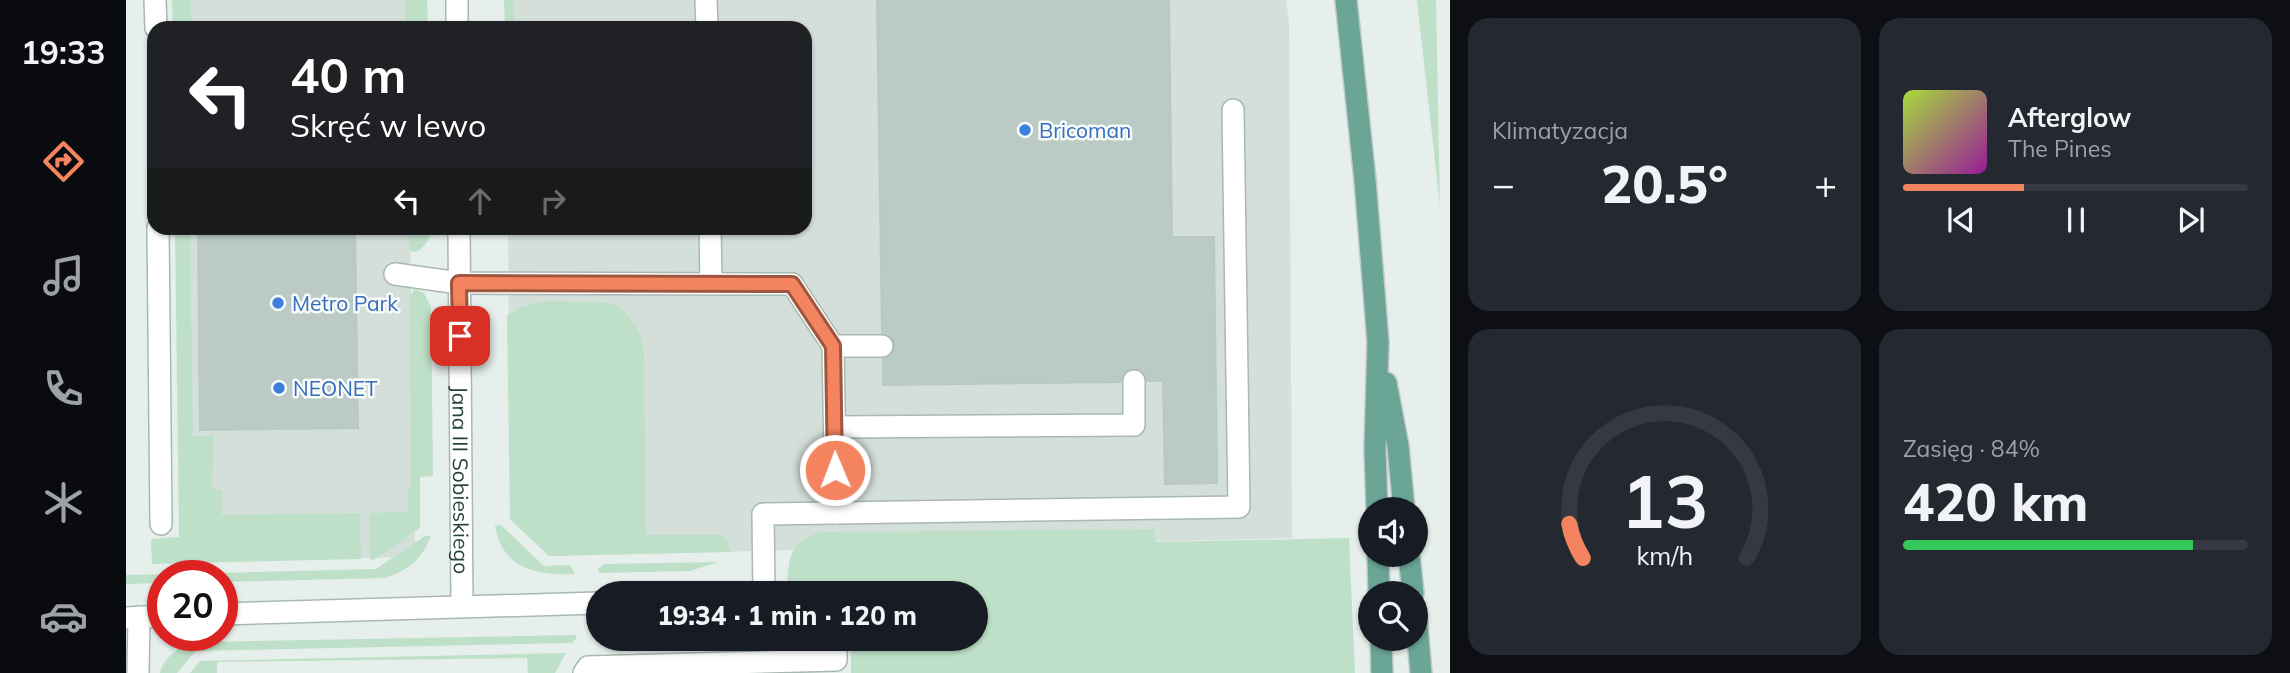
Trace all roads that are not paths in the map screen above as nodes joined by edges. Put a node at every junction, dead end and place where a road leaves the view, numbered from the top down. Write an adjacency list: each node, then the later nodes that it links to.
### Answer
1 (155, 0): 5 (street)
2 (457, 0): 6 (street)
3 (706, 0): 7 (street)
4 (1346, 0): 15 (main road)
5 (156, 21)
6 (457, 21)
7 (707, 21)
8 (1233, 110): 22 (street)
9 (158, 235): 23 (street)
10 (459, 235): 13 (street, Jana III Sobieskiego)
11 (710, 235): 14 (street)
12 (395, 274): 13 (street)
13 (459, 283): 14 (street); 26 (street, Jana III Sobieskiego)
14 (711, 283): 16 (street)
15 (1378, 342): 20 (main road); 21 (main road)
16 (833, 346): 17 (street); 19 (street)
17 (882, 346)
18 (1134, 382): 19 (street)
19 (835, 427): 22 (street)
20 (1377, 497)
21 (1404, 497)
22 (836, 513): 24 (street)
23 (161, 524)
24 (764, 581)
25 (586, 603): 26 (street)
26 (462, 606): 27 (street)
27 (238, 613)
28 (133, 617): 32 (street)
29 (836, 651): 33 (street)
30 (1381, 651): 34 (main road)
31 (1419, 651): 35 (main road)
32 (138, 673)
33 (584, 673)
34 (1382, 673)
35 (1421, 673)

